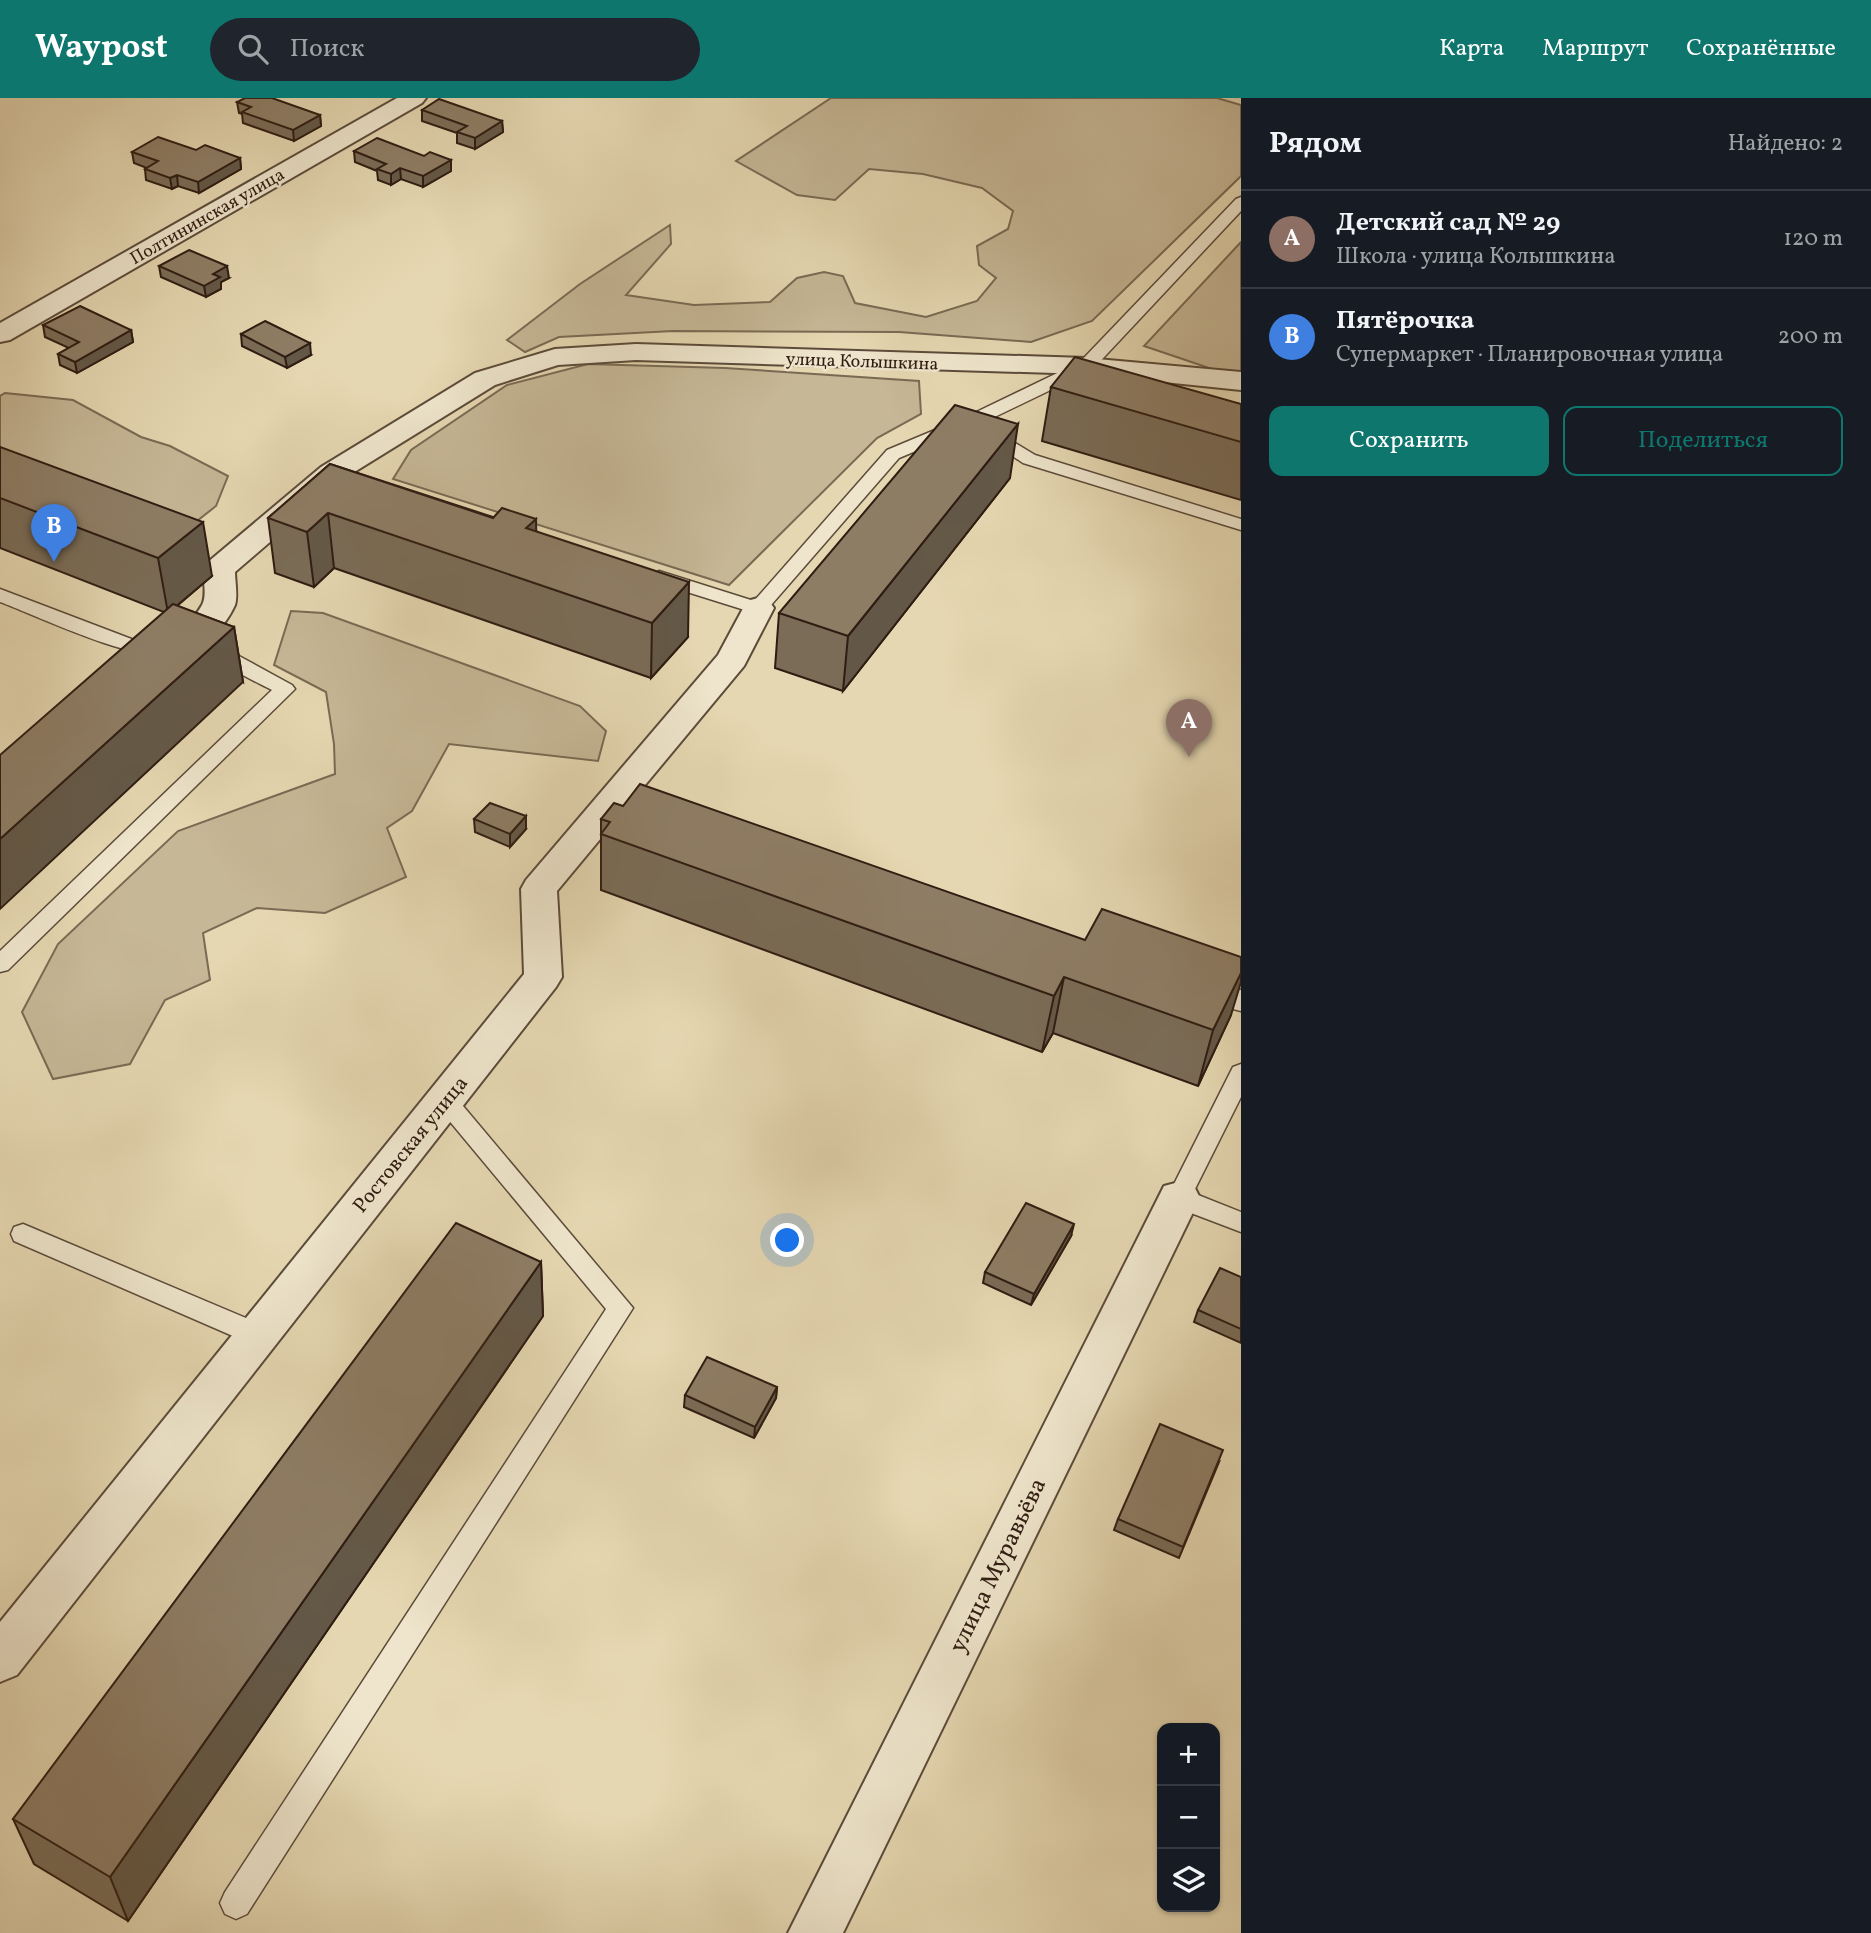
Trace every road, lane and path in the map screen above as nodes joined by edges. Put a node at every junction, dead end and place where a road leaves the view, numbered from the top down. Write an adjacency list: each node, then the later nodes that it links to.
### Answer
1 (414, 98): 3 (street, Полтининская улица)
2 (1241, 202): 4 (lane)
3 (0, 334)
4 (1086, 366): 5 (street, улица Колышкина); 6 (lane); 11 (street, улица Колышкина)
5 (1241, 381)
6 (972, 421): 7 (lane); 10 (lane)
7 (1241, 525)
8 (638, 570): 10 (lane)
9 (0, 595): 11 (lane)
10 (758, 608): 17 (street, Ростовская улица)
11 (186, 642): 12 (street); 13 (lane)
12 (144, 678)
13 (0, 964)
14 (1192, 980): 15 (lane)
15 (1241, 1003)
16 (1241, 1073): 18 (lane)
17 (445, 1100): 21 (street, Ростовская улица); 23 (lane)
18 (1179, 1198): 19 (lane); 24 (street, улица Муравьёва)
19 (1241, 1222)
20 (23, 1234): 21 (lane)
21 (258, 1335): 22 (street, Ростовская улица)
22 (0, 1659)
23 (236, 1903)
24 (815, 1933)

